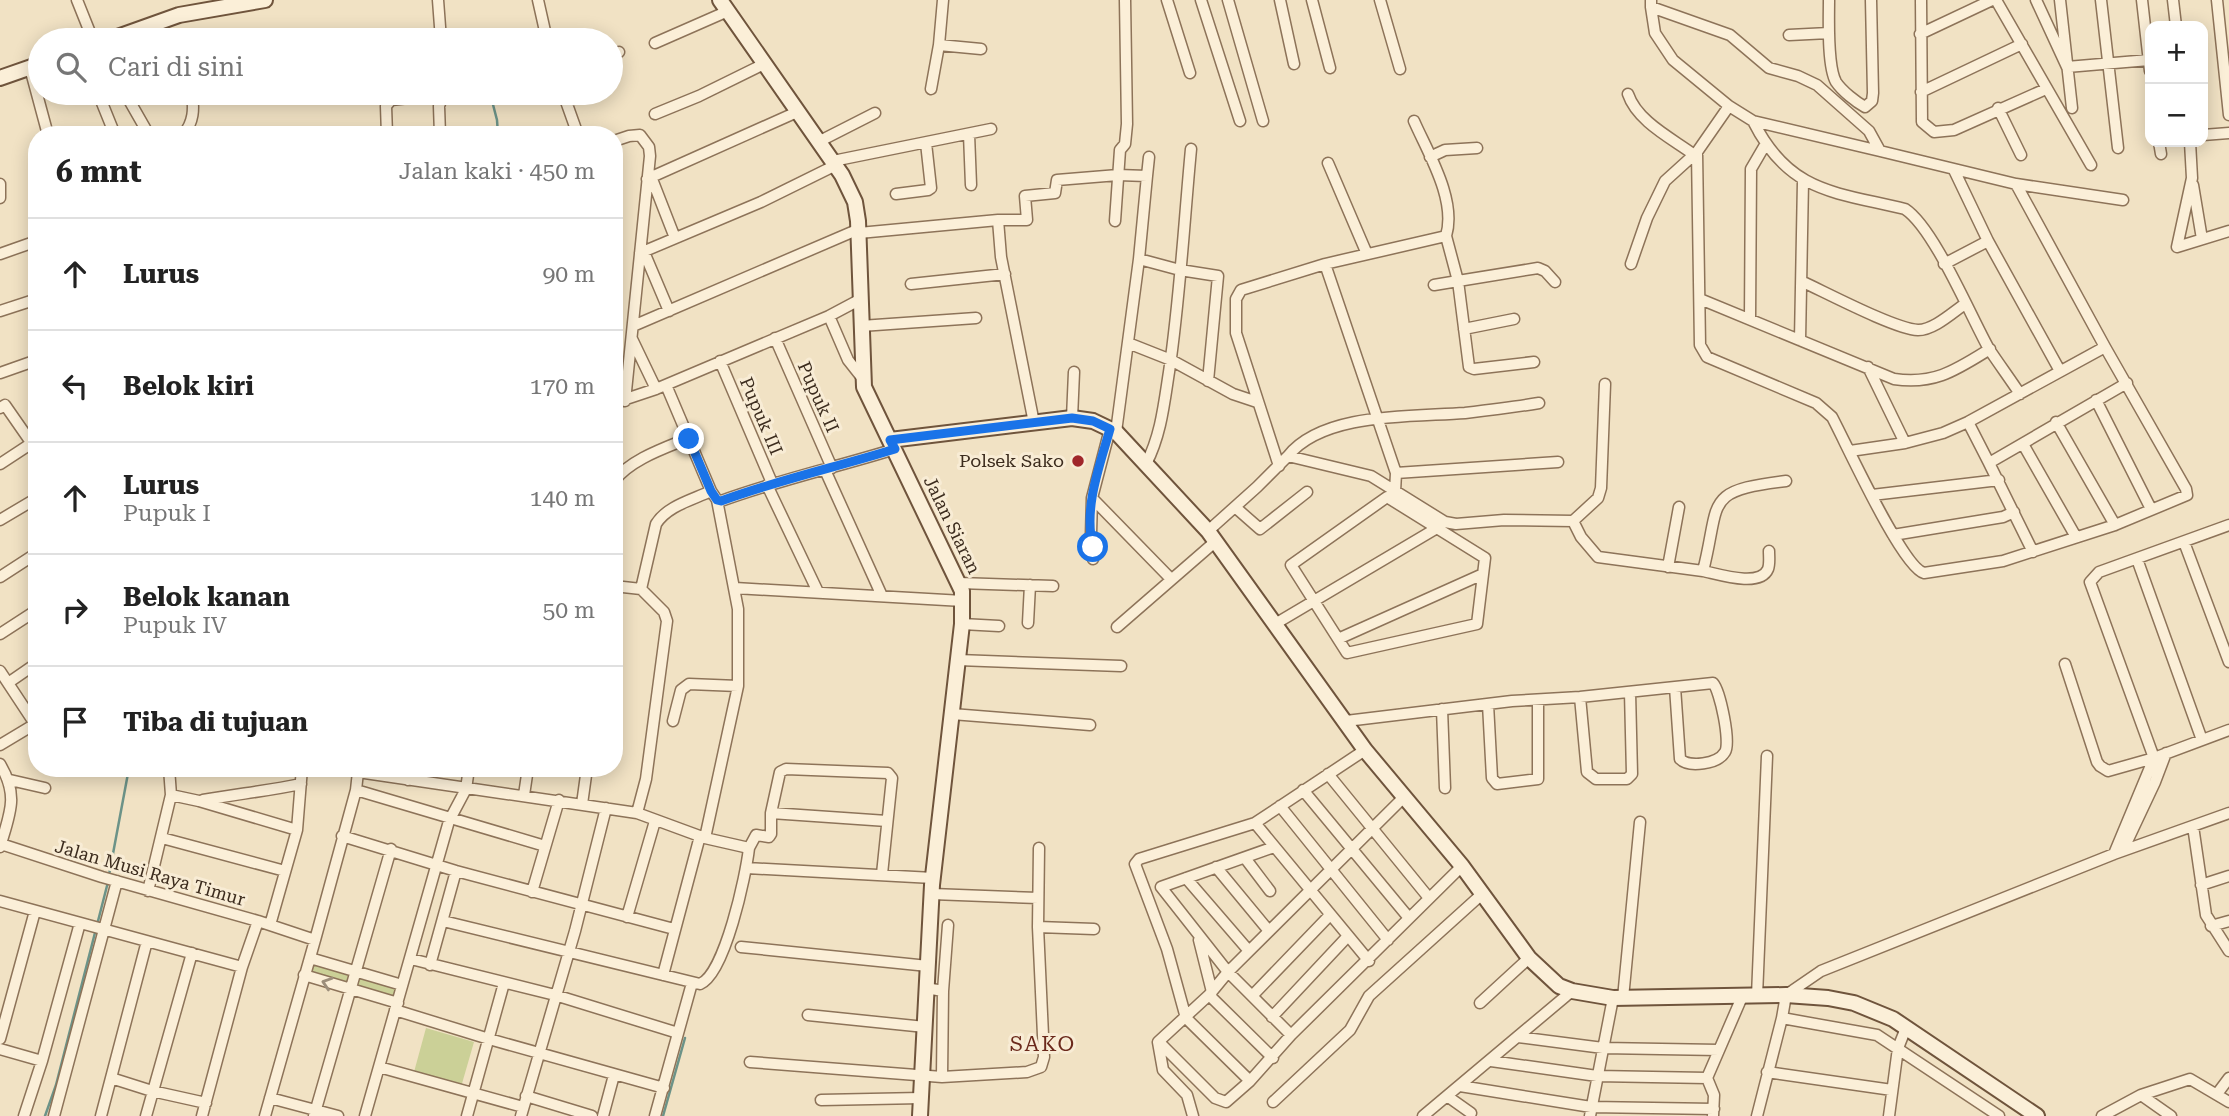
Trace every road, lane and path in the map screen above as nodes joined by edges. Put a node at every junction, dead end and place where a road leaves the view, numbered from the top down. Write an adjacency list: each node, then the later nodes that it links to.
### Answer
1 (77, 0): 28 (street)
2 (438, 0): 30 (street)
3 (537, 0): 31 (street)
4 (943, 0): 38 (street)
5 (1125, 0): 102 (street)
6 (1167, 0): 48 (street)
7 (1201, 0): 68 (street)
8 (1228, 0): 69 (street)
9 (1280, 0): 42 (street)
10 (1312, 0): 45 (street)
11 (1380, 0): 47 (street)
12 (1829, 0): 32 (street)
13 (1871, 0): 32 (street)
14 (1921, 0): 33 (street)
15 (1994, 0): 33 (street); 37 (street)
16 (2036, 0): 46 (street)
17 (2060, 0): 46 (street)
18 (2101, 0): 43 (street)
19 (2142, 0): 26 (street)
20 (2173, 0): 25 (street)
21 (2217, 0): 35 (street)
22 (258, 1): 29 (street)
23 (1651, 3): 61 (street); 92 (street)
24 (724, 6): 36 (street); 41 (street, Jalan Siaran)
25 (2175, 21)
26 (2145, 26)
27 (2229, 27): 35 (street)
28 (88, 28)
29 (143, 28)
30 (440, 28)
31 (544, 28)
32 (1829, 33): 34 (street)
33 (1920, 34): 52 (street)
34 (1789, 35)
35 (2221, 42): 67 (street)
36 (655, 43)
37 (2022, 44): 51 (street); 52 (street)
38 (939, 45): 39 (street); 50 (street)
39 (981, 50)
40 (2145, 60): 43 (street)
41 (764, 64): 64 (street, Jalan Siaran); 66 (street)
42 (1294, 64)
43 (2108, 64): 46 (street); 90 (street)
44 (28, 68): 49 (street)
45 (1330, 68)
46 (2067, 68): 63 (street)
47 (1400, 69)
48 (1190, 73)
49 (0, 78)
50 (931, 89)
51 (2046, 89): 62 (street); 100 (street)
52 (1921, 92): 62 (street)
53 (1628, 94): 93 (street)
54 (42, 105): 72 (street)
55 (103, 105): 73 (street)
56 (131, 105): 74 (street)
57 (192, 105): 75 (street)
58 (387, 105): 76 (street)
59 (439, 105): 77 (street)
60 (568, 105): 78 (street)
61 (1729, 106): 71 (street); 93 (street)
62 (1998, 108): 94 (street)
63 (2072, 108)
64 (797, 112): 84 (street, Jalan Siaran); 105 (street)
65 (875, 113): 84 (street)
66 (655, 114)
67 (2229, 115)
68 (1240, 121)
69 (1263, 121)
70 (1414, 121): 97 (street)
71 (1753, 121): 86 (street); 92 (street)
72 (46, 126)
73 (112, 126)
74 (144, 126)
75 (189, 126)
76 (387, 126)
77 (440, 126)
78 (575, 126)
79 (991, 129): 81 (street)
80 (2229, 133): 82 (street)
81 (969, 134): 85 (street); 109 (street)
82 (2208, 135)
83 (623, 138): 105 (street)
84 (818, 142): 98 (street, Jalan Siaran)
85 (926, 143): 98 (street); 110 (street)
86 (1765, 145): 106 (street); 144 (street)
87 (2160, 147): 95 (street)
88 (2190, 147): 104 (street)
89 (1477, 148): 97 (street)
90 (2118, 148)
91 (1191, 149): 129 (street)
92 (1880, 151): 101 (street)
93 (1695, 153): 127 (street); 137 (street)
94 (2021, 155)
95 (2161, 155)
96 (1149, 157): 103 (street)
97 (1430, 157): 117 (street)
98 (835, 163): 115 (street, Jalan Siaran); 118 (street)
99 (1328, 163): 124 (street)
100 (2091, 165)
101 (1954, 170): 108 (street); 120 (street)
102 (1118, 175): 103 (street); 113 (street); 114 (street)
103 (1147, 176): 125 (street)
104 (2192, 178): 119 (street); 119 (street)
105 (650, 179): 118 (street); 122 (street)
106 (1803, 181): 128 (street); 133 (street)
107 (0, 184): 111 (street)
108 (2016, 184): 112 (street); 153 (street)
109 (971, 185)
110 (896, 194)
111 (0, 198)
112 (2123, 200)
113 (998, 220): 115 (street); 130 (street)
114 (1115, 221)
115 (859, 231): 136 (street, Jalan Siaran); 140 (street)
116 (2229, 231): 119 (street)
117 (1446, 236): 124 (street); 131 (street)
118 (675, 238): 122 (street)
119 (2202, 239)
120 (1987, 241): 128 (street); 160 (street)
121 (28, 244): 123 (street)
122 (642, 252): 140 (street); 146 (street)
123 (0, 254)
124 (1367, 254): 126 (street)
125 (1139, 259): 129 (street); 152 (street)
126 (1325, 264): 173 (street); 176 (street)
127 (1630, 264)
128 (1944, 264): 139 (street)
129 (1180, 270): 155 (street); 164 (street)
130 (1005, 274): 134 (street); 180 (street)
131 (1458, 281): 132 (street); 135 (street); 148 (street)
132 (1555, 282)
133 (1802, 282): 139 (street); 151 (street)
134 (911, 284)
135 (1434, 285)
136 (861, 299): 142 (street); 147 (street, Jalan Siaran)
137 (1700, 299): 144 (street); 188 (street)
138 (28, 302): 141 (street)
139 (1965, 304): 154 (street)
140 (669, 311): 146 (street)
141 (0, 312)
142 (829, 316): 149 (street); 163 (street)
143 (976, 318): 147 (street)
144 (1749, 318): 151 (street)
145 (1514, 319): 148 (street)
146 (633, 326): 150 (street)
147 (861, 326): 163 (street, Jalan Siaran)
148 (1464, 329): 157 (street)
149 (775, 338): 156 (street); 195 (street, Pupuk II)
150 (631, 339): 167 (street); 169 (street)
151 (1800, 340): 159 (street)
152 (1128, 343): 155 (street); 181 (street)
153 (2105, 347): 160 (street); 165 (street)
154 (1990, 349): 159 (street); 170 (street)
155 (1171, 359): 164 (street); 193 (street)
156 (720, 361): 168 (street); 200 (street, Pupuk III)
157 (1534, 362)
158 (28, 363): 162 (street)
159 (1868, 367): 184 (street)
160 (2060, 371): 170 (street)
161 (1074, 372): 177 (street)
162 (0, 373)
163 (863, 379): 186 (street, Jalan Siaran)
164 (1208, 382): 173 (street)
165 (2127, 383): 171 (street); 209 (street)
166 (1605, 384): 212 (street)
167 (623, 385)
168 (666, 385): 169 (street); 183 (street)
169 (656, 390): 172 (street)
170 (2020, 394): 178 (street)
171 (2096, 400): 179 (street); 209 (street)
172 (623, 401)
173 (1257, 402): 194 (street)
174 (1539, 403): 176 (street)
175 (0, 408): 182 (street)
176 (1378, 417): 189 (street); 196 (street)
177 (1072, 418): 180 (street); 181 (street)
178 (1968, 422): 184 (street); 191 (street)
179 (2056, 422): 185 (street); 214 (street)
180 (1034, 423): 186 (street)
181 (1113, 430): 193 (street); 205 (street)
182 (28, 438)
183 (689, 439): 197 (street); 204 (street)
184 (1905, 443): 188 (street)
185 (2023, 444): 191 (street); 218 (street)
186 (892, 445): 195 (street); 230 (street, Jalan Siaran)
187 (28, 450): 192 (street)
188 (1850, 451): 203 (street)
189 (1288, 456): 194 (street); 202 (street)
190 (1558, 462): 196 (street)
191 (1989, 463): 198 (street)
192 (0, 464)
193 (1146, 464): 216 (street)
194 (1279, 466): 207 (street)
195 (828, 469): 200 (street); 237 (street, Pupuk II)
196 (1396, 472): 202 (street)
197 (623, 474)
198 (1998, 480): 203 (street); 210 (street)
199 (1786, 481): 226 (street)
200 (769, 484): 204 (street); 236 (street, Pupuk III)
201 (1307, 492): 207 (street)
202 (1395, 492): 212 (street)
203 (1872, 495): 217 (street)
204 (714, 496): 234 (street); 235 (street)
205 (1092, 498): 223 (street); 229 (street)
206 (28, 503): 211 (street)
207 (1235, 507): 216 (street)
208 (1679, 507): 225 (street)
209 (2151, 509): 214 (street)
210 (2014, 512): 217 (street); 221 (street)
211 (0, 520)
212 (1573, 521): 225 (street)
213 (2229, 525): 219 (street)
214 (2115, 526): 218 (street)
215 (1437, 528): 227 (street); 239 (street); 239 (street)
216 (1212, 536): 229 (street); 243 (street)
217 (1893, 536): 221 (street)
218 (2076, 537): 221 (street)
219 (2184, 542): 224 (street); 249 (street)
220 (1769, 551): 226 (street)
221 (2034, 552)
222 (28, 559): 228 (street)
223 (1093, 559)
224 (2137, 559): 269 (street); 274 (street)
225 (1668, 566): 226 (street)
226 (1703, 571)
227 (1483, 574): 247 (street); 247 (street)
228 (0, 577)
229 (1171, 579): 245 (street)
230 (959, 583): 231 (street); 238 (street, Jalan Siaran)
231 (1030, 585): 232 (street); 241 (street)
232 (1053, 586)
233 (623, 587): 235 (street)
234 (735, 588): 236 (street); 255 (street)
235 (641, 589): 301 (street)
236 (818, 592): 237 (street)
237 (882, 596): 238 (street)
238 (963, 601): 242 (street, Jalan Siaran)
239 (1315, 601): 243 (street); 247 (street)
240 (28, 616): 246 (street)
241 (1028, 623)
242 (961, 624): 244 (street); 248 (street, Jalan Siaran)
243 (1275, 624): 265 (street)
244 (999, 626)
245 (1117, 627)
246 (0, 634)
247 (1338, 639)
248 (958, 660): 251 (street); 263 (street, Jalan Siaran)
249 (2229, 662)
250 (2065, 663): 274 (street)
251 (1121, 666)
252 (28, 669): 254 (street)
253 (0, 671): 254 (street)
254 (8, 683): 262 (street)
255 (738, 686): 264 (street); 313 (street)
256 (1675, 687): 256 (street); 257 (street)
257 (1630, 692): 258 (street); 258 (street)
258 (1580, 697): 259 (street)
259 (1538, 700): 260 (street); 260 (street)
260 (1488, 704): 261 (street)
261 (1442, 709): 265 (street); 289 (street)
262 (28, 712)
263 (952, 714): 266 (street); 333 (street, Jalan Siaran)
264 (673, 721)
265 (1346, 721): 271 (street)
266 (1090, 725)
267 (28, 728): 270 (street)
268 (2229, 730): 269 (street)
269 (2202, 740): 272 (street)
270 (0, 745)
271 (1366, 750): 276 (street); 295 (street)
272 (2166, 753): 274 (street); 322 (street)
273 (1767, 756): 399 (street)
274 (2154, 758): 322 (street)
275 (0, 764): 285 (street)
276 (1328, 774): 292 (street); 310 (street)
277 (169, 777): 293 (street)
278 (301, 777): 287 (street)
279 (355, 777): 291 (street)
280 (392, 777): 286 (street)
281 (408, 777): 286 (street)
282 (468, 777): 290 (street)
283 (527, 777): 294 (street)
284 (586, 777): 298 (street)
285 (10, 780): 288 (street); 315 (street)
286 (408, 780): 290 (street)
287 (301, 784): 297 (street); 311 (street)
288 (45, 788)
289 (1444, 788)
290 (466, 789): 294 (street); 304 (street)
291 (356, 790): 304 (street); 312 (street)
292 (1303, 790): 299 (street); 321 (street)
293 (170, 795): 297 (street); 314 (street)
294 (524, 795): 296 (street)
295 (1404, 797): 310 (street); 325 (street)
296 (559, 800): 298 (street); 316 (street)
297 (199, 801): 311 (street)
298 (582, 804): 300 (street)
299 (1280, 806): 308 (street); 328 (street)
300 (606, 808): 301 (street); 348 (street)
301 (637, 813): 305 (street)
302 (771, 813): 306 (street); 306 (street); 318 (street)
303 (2229, 813): 309 (street)
304 (451, 817): 316 (street); 324 (street)
305 (655, 821): 313 (street); 351 (street)
306 (887, 821): 331 (street)
307 (1640, 822): 400 (street)
308 (1255, 823): 317 (street); 342 (street)
309 (2193, 826): 322 (street); 336 (street)
310 (1372, 829): 321 (street); 346 (street)
311 (297, 830): 329 (street)
312 (342, 836): 320 (street); 369 (street)
313 (703, 837): 318 (street); 362 (street)
314 (162, 838): 329 (street); 338 (street)
315 (0, 846): 335 (street, Jalan Musi Raya Timur)
316 (545, 846): 341 (street)
317 (1274, 847): 323 (street); 340 (street)
318 (749, 848): 326 (street)
319 (1038, 848): 345 (street)
320 (391, 849): 324 (street); 384 (street)
321 (1352, 849): 328 (street); 352 (street)
322 (2118, 852): 397 (street)
323 (1245, 858): 327 (street); 339 (street)
324 (436, 865): 330 (street); 379 (street)
325 (1462, 866): 344 (street); 346 (street)
326 (747, 867): 331 (street); 389 (street)
327 (1216, 867): 334 (street); 364 (street)
328 (1332, 869): 340 (street); 370 (street)
329 (285, 871): 357 (street)
330 (456, 871): 341 (street); 354 (street)
331 (882, 874): 333 (street)
332 (2229, 876): 336 (street)
333 (933, 878): 343 (street, Jalan Siaran)
334 (1186, 878): 337 (street); 373 (street)
335 (116, 881): 338 (street, Jalan Musi Raya Timur); 361 (street)
336 (2201, 885): 359 (street)
337 (1161, 887): 342 (street); 365 (street)
338 (148, 891): 353 (street, Jalan Musi Raya Timur)
339 (1270, 891)
340 (1309, 891): 350 (street); 364 (street)
341 (532, 892): 348 (street)
342 (1144, 892): 405 (street)
343 (932, 894): 345 (street); 367 (street, Jalan Siaran)
344 (1482, 894): 378 (street); 446 (street)
345 (1038, 898): 360 (street)
346 (1429, 898): 352 (street)
347 (0, 901): 349 (street)
348 (580, 905): 351 (street); 375 (street)
349 (34, 911): 356 (street); 412 (street)
350 (1330, 915): 366 (street); 398 (street)
351 (627, 917): 362 (street)
352 (1409, 918): 370 (street)
353 (258, 921): 357 (street); 383 (street, Jalan Musi Raya Timur)
354 (443, 921): 375 (street); 381 (street)
355 (2229, 921): 359 (street)
356 (80, 923): 361 (street); 421 (street)
357 (270, 925): 369 (street)
358 (948, 925): 368 (street)
359 (2211, 926): 374 (street)
360 (1038, 927): 363 (street); 428 (street)
361 (99, 929): 371 (street); 456 (street)
362 (674, 929): 387 (street)
363 (1094, 929)
364 (1269, 931): 373 (street)
365 (1198, 936): 385 (street); 395 (street)
366 (1348, 936): 380 (street); 404 (street)
367 (929, 937): 368 (street); 382 (street, Jalan Siaran)
368 (947, 938): 393 (street)
369 (315, 940): 377 (street)
370 (1388, 940): 380 (street)
371 (147, 941): 376 (street); 430 (street)
372 (741, 947): 382 (street)
373 (1249, 951): 385 (street)
374 (2229, 951)
375 (569, 952): 387 (street); 396 (street)
376 (192, 953): 383 (street); 438 (street)
377 (310, 957): 384 (street); 386 (street)
378 (1529, 958): 394 (street); 401 (street)
379 (411, 959): 381 (street); 390 (street)
380 (1369, 961): 410 (street)
381 (430, 965): 388 (street)
382 (928, 966): 391 (street, Jalan Siaran)
383 (242, 967): 448 (street, Jalan Musi Raya Timur)
384 (357, 971): 390 (street); 392 (street)
385 (1228, 972): 395 (street); 398 (street)
386 (304, 975): 392 (street, one-way to 386); 443 (street)
387 (663, 975): 389 (street)
388 (504, 983): 396 (street); 413 (street)
389 (692, 983): 409 (street)
390 (402, 985): 402 (street)
391 (926, 988): 393 (street); 407 (street, Jalan Siaran)
392 (351, 991): 402 (street); 453 (street)
393 (943, 991): 428 (street)
394 (1573, 991): 400 (street); 411 (street)
395 (1210, 994): 405 (street); 420 (street)
396 (555, 995): 409 (street); 419 (street)
397 (1786, 995): 399 (street); 406 (street); 408 (street)
398 (1252, 996): 404 (street)
399 (1749, 996): 400 (street); 418 (street)
400 (1618, 998): 415 (street)
401 (1480, 1003)
402 (396, 1006): 413 (street); 424 (street)
403 (808, 1014): 407 (street)
404 (1272, 1017): 410 (street)
405 (1186, 1018): 414 (street); 433 (street)
406 (1782, 1018): 416 (street); 425 (street)
407 (925, 1027): 427 (street, Jalan Siaran)
408 (1906, 1028): 416 (street); 473 (street)
409 (678, 1032): 435 (street)
410 (1291, 1035): 420 (street)
411 (1518, 1037): 415 (street); 422 (street)
412 (0, 1039)
413 (489, 1039): 419 (street); 439 (street)
414 (1159, 1042): 433 (street); 468 (street)
415 (1603, 1048): 418 (street); 429 (street)
416 (1898, 1048): 437 (street); 472 (street)
417 (0, 1049): 421 (street)
418 (1719, 1050): 431 (street)
419 (539, 1051): 426 (street); 449 (street)
420 (1273, 1058): 433 (street)
421 (42, 1061): 455 (street)
422 (1490, 1061): 429 (street); 434 (street)
423 (750, 1062): 427 (street)
424 (379, 1067): 439 (street); 462 (street)
425 (1767, 1072): 437 (street); 470 (street)
426 (614, 1075): 435 (street); 465 (street)
427 (922, 1075): 428 (street); 444 (street, Jalan Siaran)
428 (942, 1076)
429 (1597, 1076): 431 (street); 450 (street)
430 (111, 1078): 438 (street); 457 (street)
431 (1707, 1078): 451 (street)
432 (2229, 1078): 440 (street)
433 (1250, 1081)
434 (1460, 1086): 436 (street); 442 (street)
435 (664, 1088): 466 (street)
436 (1476, 1089): 450 (street); 454 (street)
437 (1892, 1090): 452 (street)
438 (152, 1091): 448 (street); 458 (street)
439 (473, 1094): 449 (street); 463 (street)
440 (2217, 1094): 441 (street); 447 (street)
441 (2141, 1095): 474 (street); 475 (street)
442 (1447, 1096): 454 (street); 469 (street)
443 (270, 1098): 453 (street); 460 (street)
444 (921, 1098): 445 (street); 467 (street, Jalan Siaran)
445 (821, 1100)
446 (1273, 1102)
447 (2229, 1102)
448 (206, 1103): 459 (street, Jalan Musi Raya Timur)
449 (524, 1106): 464 (street)
450 (1590, 1112): 451 (street)
451 (1713, 1112)
452 (1889, 1112): 471 (street)
453 (315, 1113): 461 (street)
454 (1471, 1114)
455 (24, 1116)
456 (54, 1116)
457 (101, 1116)
458 (146, 1116)
459 (202, 1116)
460 (265, 1116)
461 (338, 1116)
462 (365, 1116)
463 (467, 1116)
464 (592, 1116)
465 (603, 1116)
466 (655, 1116)
467 (920, 1116)
468 (1193, 1116)
469 (1423, 1116)
470 (1757, 1116)
471 (1900, 1116)
472 (1999, 1116)
473 (2037, 1116)
474 (2102, 1116)
475 (2171, 1116)

